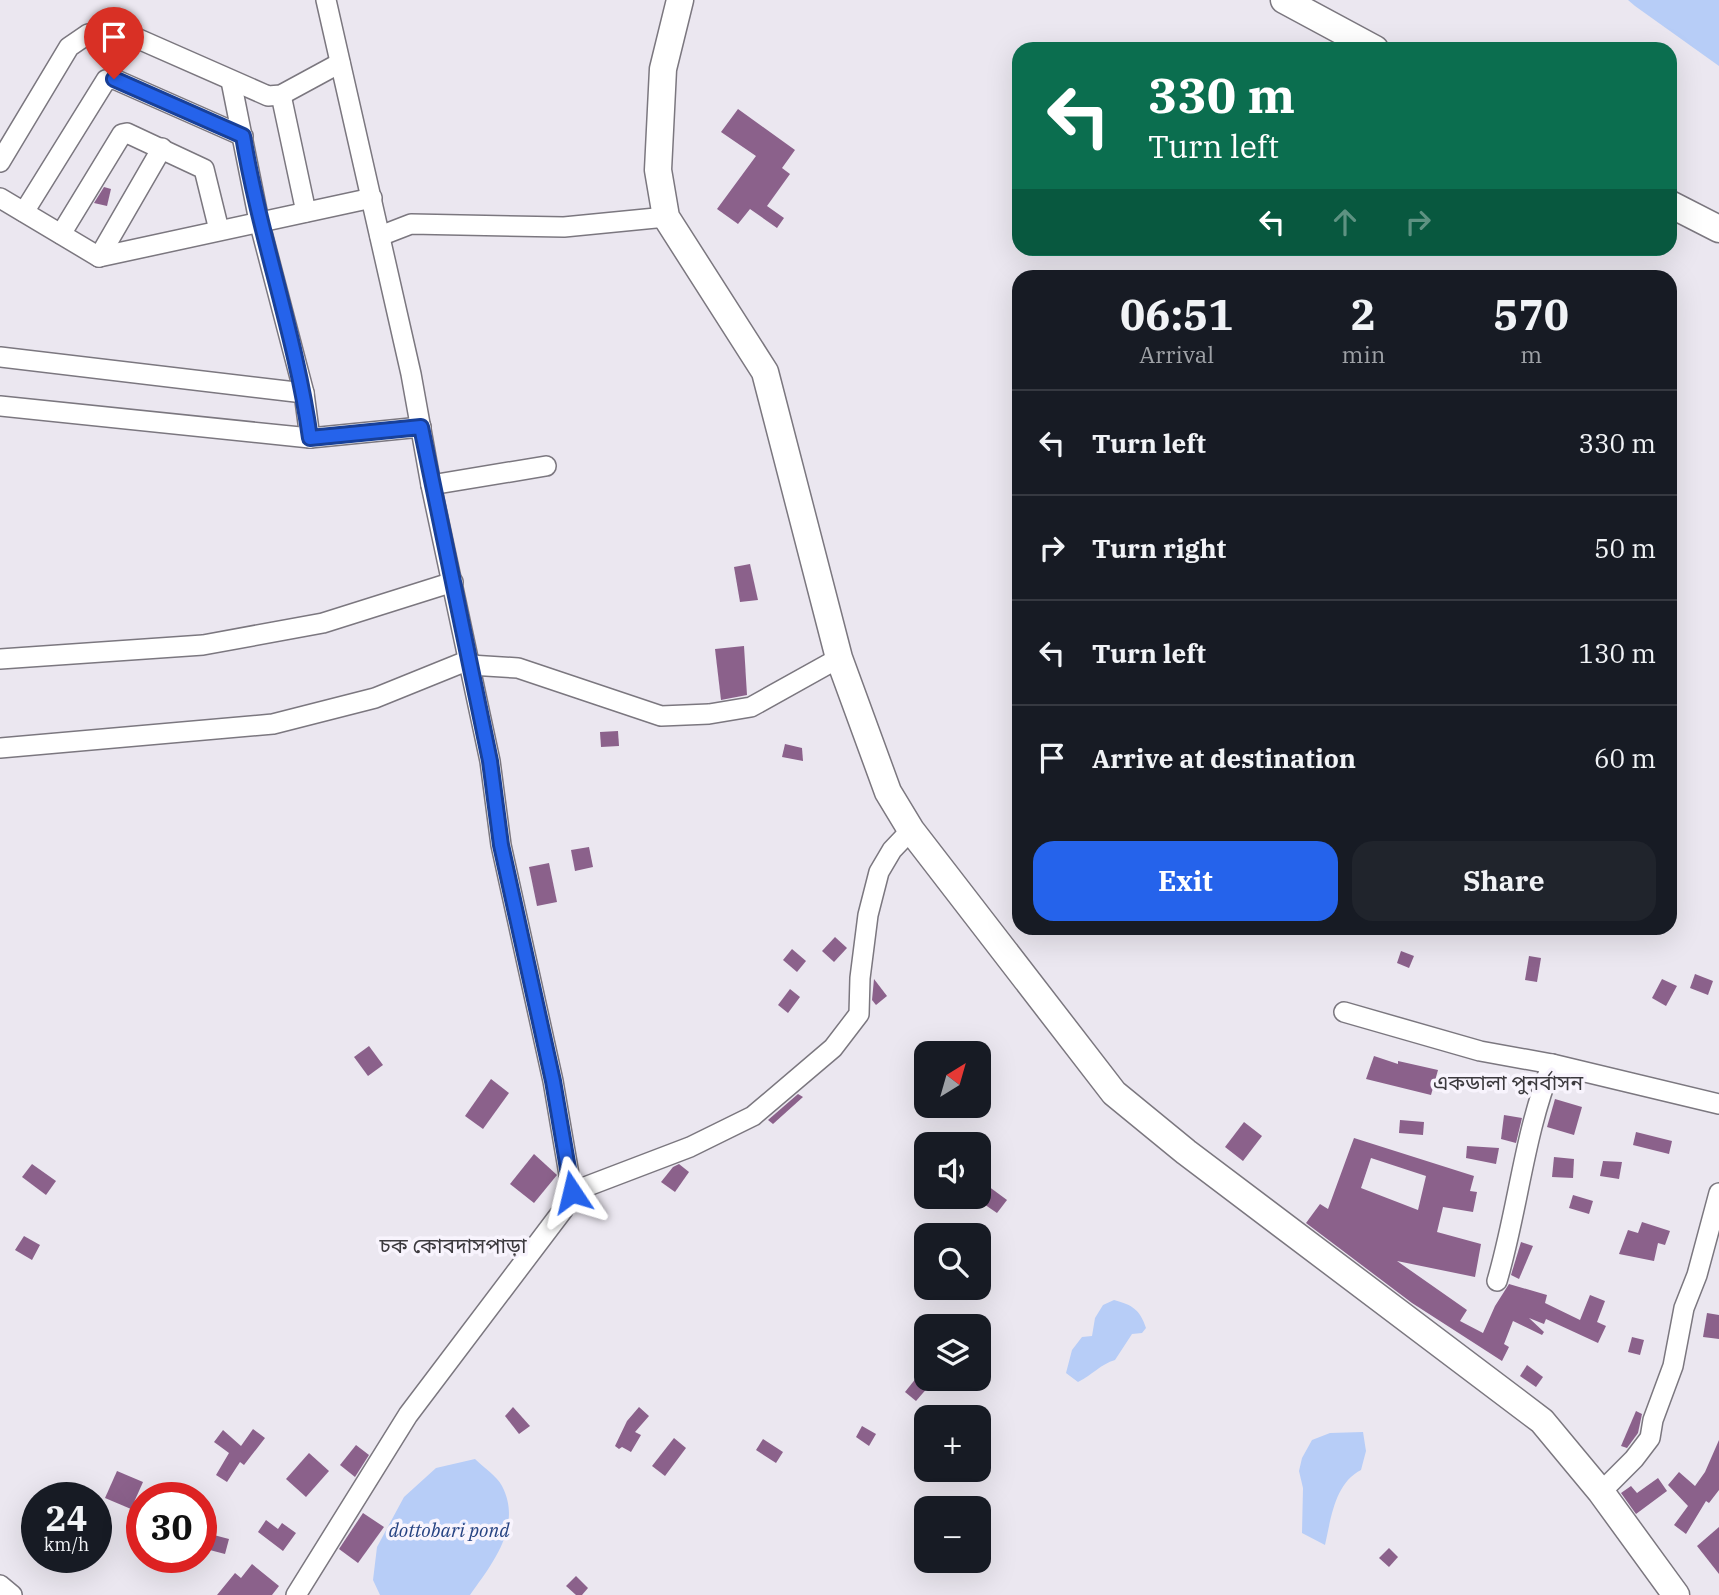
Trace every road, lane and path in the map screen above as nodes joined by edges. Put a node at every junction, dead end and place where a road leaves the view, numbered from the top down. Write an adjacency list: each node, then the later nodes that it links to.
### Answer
1 (326, 0): 5 (street)
2 (680, 0): 16 (street)
3 (1284, 0): 4 (street)
4 (1362, 42)
5 (340, 63): 7 (street); 12 (street)
6 (231, 81): 7 (street); 8 (street); 10 (street)
7 (281, 95): 15 (street)
8 (243, 136): 14 (street); 17 (street)
9 (162, 148): 19 (street); 20 (street); 22 (street)
10 (0, 162)
11 (0, 198): 14 (street)
12 (372, 198): 15 (street); 21 (street)
13 (1677, 208): 18 (street)
14 (24, 212): 20 (street)
15 (306, 212): 17 (street)
16 (666, 217): 21 (street); 31 (street)
17 (259, 221): 19 (street); 24 (street)
18 (1719, 229)
19 (219, 230): 22 (street)
20 (61, 234): 22 (street)
21 (380, 236): 26 (street)
22 (99, 257)
23 (0, 357): 24 (street)
24 (304, 393): 27 (street)
25 (0, 405): 27 (street)
26 (421, 427): 27 (street); 29 (street)
27 (310, 438)
28 (546, 466): 29 (street)
29 (431, 485): 30 (street)
30 (453, 582): 32 (street); 33 (street)
31 (839, 658): 33 (street); 35 (street)
32 (0, 659)
33 (470, 663): 34 (street); 39 (street)
34 (0, 748)
35 (911, 830): 39 (street); 42 (street)
36 (1344, 1012): 37 (street)
37 (1552, 1064): 38 (street); 41 (street)
38 (1719, 1104)
39 (572, 1192): 44 (street)
40 (1719, 1193): 42 (street)
41 (1497, 1281)
42 (1601, 1492): 46 (street)
43 (0, 1585): 45 (street)
44 (302, 1592)
45 (12, 1595)
46 (1676, 1595)

